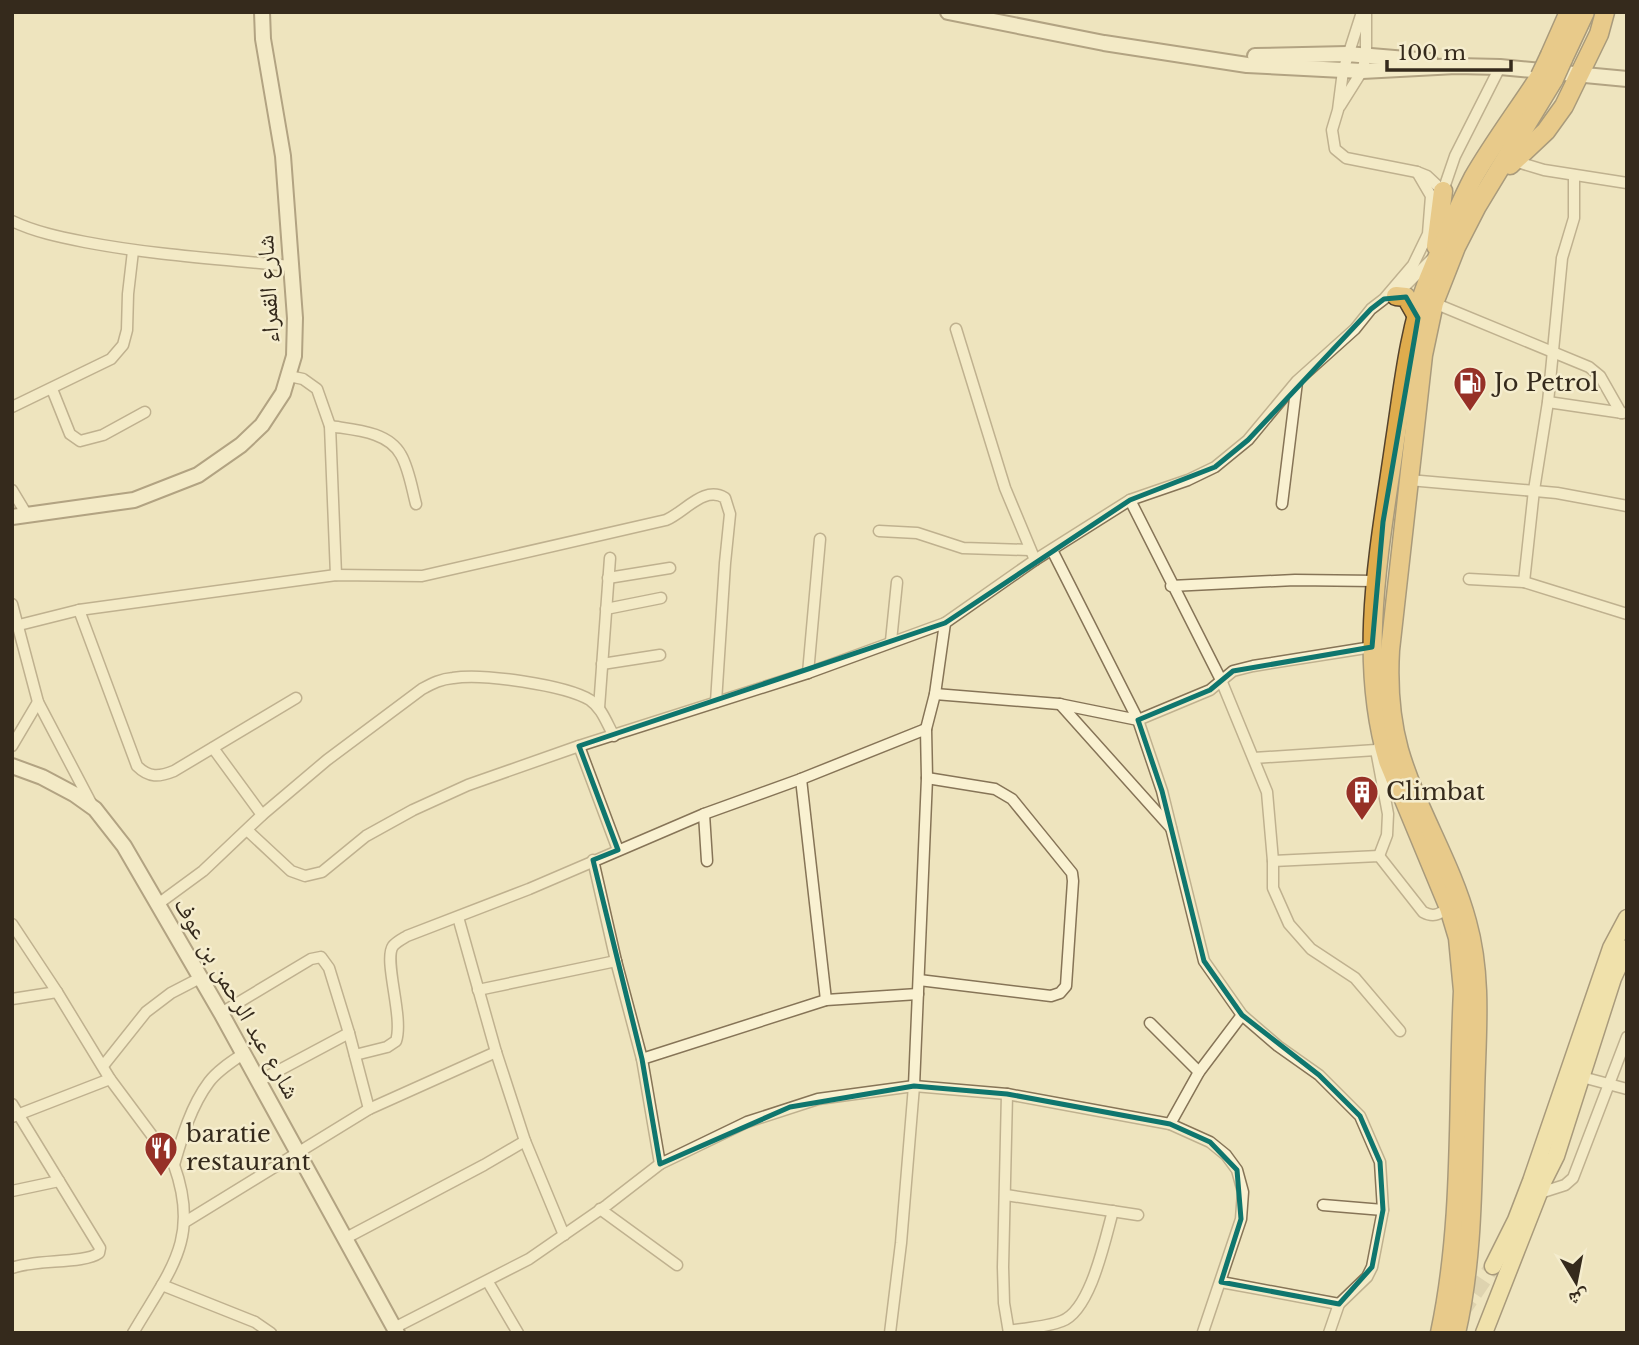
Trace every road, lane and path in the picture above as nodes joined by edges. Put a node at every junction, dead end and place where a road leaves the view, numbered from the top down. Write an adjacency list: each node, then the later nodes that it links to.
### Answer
1 (252, 12): 9 (street, شارع القمراء)
2 (261, 12): 9 (street, شارع القمراء)
3 (948, 12): 15 (street)
4 (995, 12): 10 (street)
5 (1364, 12): 10 (street); 11 (street)
6 (1569, 12): 12 (highway)
7 (1585, 12): 12 (highway)
8 (1605, 12): 17 (highway)
9 (264, 39): 30 (street, شارع القمراء)
10 (1347, 54): 11 (street); 15 (street)
11 (1366, 56): 13 (street); 16 (street)
12 (1557, 57): 18 (highway, bridge)
13 (1456, 66): 14 (street); 16 (street)
14 (1500, 66): 17 (street); 22 (street)
15 (1343, 71): 16 (street); 20 (street)
16 (1362, 71): 20 (street)
17 (1580, 76): 19 (street); 21 (highway)
18 (1547, 77): 21 (highway); 29 (highway)
19 (1627, 79)
20 (1338, 110): 23 (street)
21 (1507, 164): 24 (street); 32 (highway)
22 (1450, 173): 23 (street); 26 (street)
23 (1422, 174): 26 (street); 31 (street)
24 (1574, 175): 25 (street); 35 (street)
25 (1627, 183)
26 (1443, 191): 29 (highway)
27 (12, 221): 28 (street)
28 (133, 251): 30 (street); 38 (street)
29 (1434, 264): 31 (street); 33 (highway)
30 (290, 266): 36 (street, شارع القمراء)
31 (1390, 297): 33 (highway); 37 (street)
32 (1434, 303): 35 (street); 44 (highway)
33 (1418, 318): 62 (highway)
34 (956, 329): 54 (street)
35 (1552, 352): 39 (street); 42 (street)
36 (289, 376): 43 (street); 51 (street, شارع القمراء)
37 (1297, 382): 47 (street); 49 (street)
38 (52, 388): 40 (street); 41 (street)
39 (1548, 402): 42 (street); 46 (street)
40 (12, 407)
41 (145, 412)
42 (1624, 413)
43 (330, 426): 48 (street); 59 (street)
44 (1409, 480): 46 (street); 176 (highway)
45 (12, 490): 51 (street)
46 (1534, 491): 50 (street); 64 (street)
47 (1130, 500): 55 (street); 65 (street)
48 (416, 504)
49 (1282, 504)
50 (1627, 506)
51 (19, 516)
52 (879, 531): 54 (street)
53 (820, 539): 77 (street)
54 (1030, 550): 57 (street)
55 (1052, 550): 57 (street); 85 (street)
56 (610, 558): 60 (street)
57 (1035, 560): 71 (street)
58 (670, 568): 60 (street)
59 (336, 575): 69 (street); 82 (street)
60 (608, 578): 68 (street)
61 (1469, 579): 64 (street)
62 (1376, 581): 65 (street); 74 (highway)
63 (898, 582): 73 (street)
64 (1524, 582): 70 (street)
65 (1171, 586): 78 (street)
66 (662, 598): 68 (street)
67 (12, 604): 72 (street)
68 (606, 609): 76 (street)
69 (79, 610): 72 (street); 91 (street)
70 (1627, 614)
71 (945, 622): 73 (street); 79 (street)
72 (19, 625): 81 (street)
73 (891, 641): 77 (street)
74 (1372, 648): 78 (street); 90 (highway)
75 (660, 654): 76 (street)
76 (602, 664): 84 (street)
77 (808, 673): 82 (street)
78 (1221, 680): 85 (street); 92 (street)
79 (935, 694): 83 (street); 86 (street)
80 (296, 698): 91 (street)
81 (38, 702): 88 (street); 96 (street)
82 (716, 702): 87 (street)
83 (1059, 704): 85 (street); 100 (street)
84 (598, 708): 87 (street); 98 (street)
85 (1138, 720): 100 (street)
86 (926, 729): 94 (street); 95 (street)
87 (614, 736): 89 (street)
88 (12, 746)
89 (579, 746): 99 (street); 101 (street)
90 (1380, 746): 92 (street); 102 (street); 107 (highway)
91 (213, 748): 98 (street)
92 (1254, 758): 105 (street)
93 (12, 766): 96 (street, شارع عبد الرحمن بن عوف)
94 (927, 778): 115 (street); 115 (street)
95 (802, 779): 97 (street); 120 (street)
96 (95, 809): 106 (street, شارع عبد الرحمن بن عوف)
97 (704, 814): 101 (street); 104 (street)
98 (262, 815): 99 (street)
99 (247, 830): 106 (street)
100 (1173, 830): 122 (street)
101 (618, 850): 103 (street)
102 (1379, 856): 105 (street); 107 (street)
103 (593, 860): 108 (street); 112 (street)
104 (707, 861)
105 (1273, 861): 124 (street)
106 (158, 904): 113 (street, شارع عبد الرحمن بن عوف)
107 (1450, 908): 175 (highway)
108 (458, 917): 116 (street); 129 (street)
109 (1627, 918): 161 (main road)
110 (12, 925): 117 (street)
111 (1627, 948): 114 (main road)
112 (615, 961): 116 (street); 130 (street)
113 (200, 978): 121 (street, شارع عبد الرحمن بن عوف); 131 (street)
114 (1620, 979): 133 (main road)
115 (919, 980): 118 (street)
116 (478, 990): 127 (street)
117 (57, 992): 119 (street); 131 (street)
118 (918, 994): 120 (street); 137 (street)
119 (12, 999)
120 (827, 1000): 130 (street)
121 (221, 1013): 125 (street); 128 (street, شارع عبد الرحمن بن عوف)
122 (1242, 1015): 132 (street); 154 (street)
123 (1150, 1023): 132 (street)
124 (1401, 1031)
125 (349, 1034): 129 (street); 135 (street)
126 (1627, 1037): 136 (street)
127 (496, 1052): 141 (street); 144 (street)
128 (243, 1054): 135 (street, شارع عبد الرحمن بن عوف); 147 (street)
129 (355, 1055): 141 (street)
130 (642, 1059): 146 (street)
131 (103, 1066): 134 (street)
132 (1199, 1072): 143 (street)
133 (1582, 1077): 136 (street); 150 (main road)
134 (110, 1079): 142 (street); 147 (street)
135 (259, 1081): 145 (street, شارع عبد الرحمن بن عوف)
136 (1610, 1085): 138 (street); 150 (street)
137 (914, 1086): 139 (street); 146 (street); 173 (street)
138 (1627, 1089)
139 (1007, 1094): 143 (street); 151 (street)
140 (12, 1104): 142 (street)
141 (369, 1109): 145 (street)
142 (16, 1116): 148 (street)
143 (1170, 1124): 164 (street)
144 (525, 1141): 158 (street); 159 (street)
145 (298, 1152): 157 (street); 159 (street, شارع عبد الرحمن بن عوف)
146 (660, 1164): 153 (street)
147 (174, 1165): 157 (street)
148 (59, 1181): 149 (street); 162 (street)
149 (12, 1191)
150 (1540, 1193): 177 (main road)
151 (1006, 1195): 155 (street); 168 (street)
152 (1323, 1205): 154 (street)
153 (600, 1209): 158 (street); 160 (street)
154 (1383, 1210): 166 (street)
155 (1113, 1211): 156 (street); 168 (street)
156 (1138, 1215)
157 (186, 1222): 165 (street)
158 (564, 1236): 163 (street)
159 (346, 1238): 167 (street, شارع عبد الرحمن بن عوف)
160 (677, 1265)
161 (1493, 1266)
162 (12, 1268)
163 (488, 1282): 167 (street); 172 (street)
164 (1222, 1282): 166 (street); 169 (street)
165 (162, 1285): 170 (street); 171 (street)
166 (1339, 1304): 174 (street)
167 (395, 1330)
168 (1009, 1332)
169 (1203, 1332)
170 (132, 1333)
171 (271, 1333)
172 (517, 1333)
173 (890, 1333)
174 (1329, 1333)
175 (1440, 1333)
176 (1456, 1333)
177 (1484, 1333)

